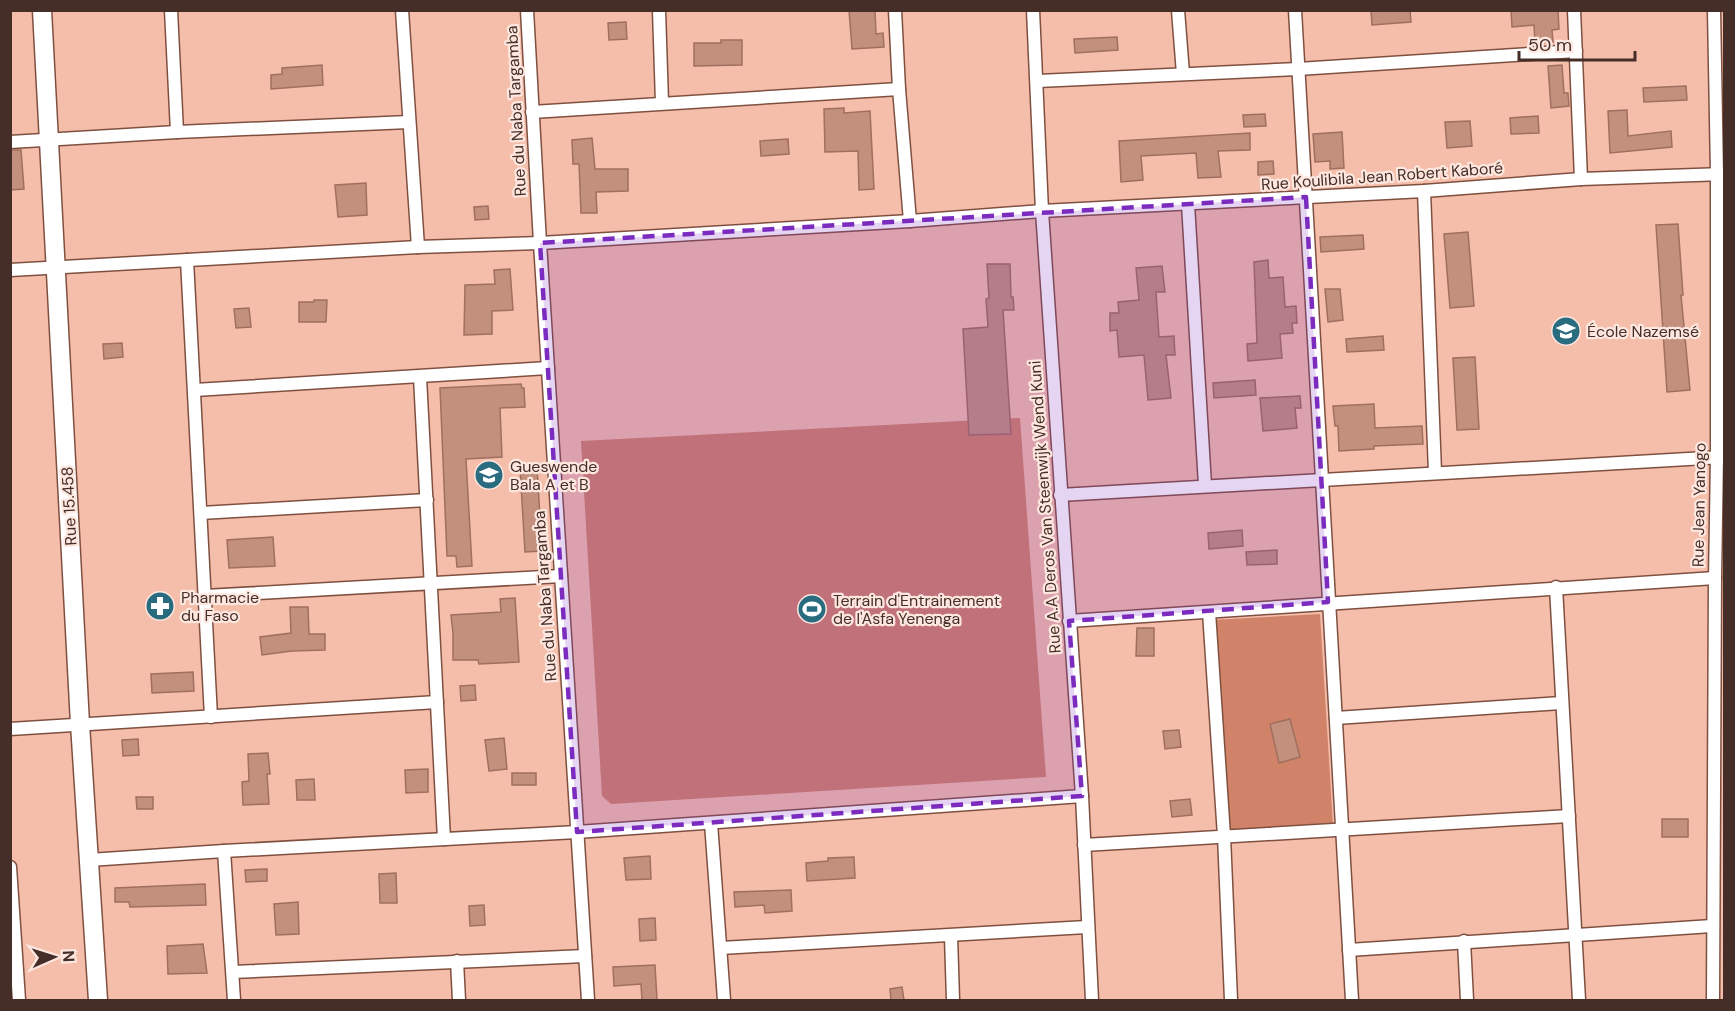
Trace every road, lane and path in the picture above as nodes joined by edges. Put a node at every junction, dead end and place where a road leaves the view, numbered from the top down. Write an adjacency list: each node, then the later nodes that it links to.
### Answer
1 (42, 10): 22 (main road, Rue 15.458)
2 (177, 10): 12 (street)
3 (402, 10): 20 (street)
4 (527, 10): 19 (street, Rue du Naba Targamba)
5 (658, 10): 18 (street)
6 (895, 10): 17 (street)
7 (1033, 10): 16 (street, Rue A.A Deros Van Steenwijk Wend Kuni)
8 (1178, 10): 15 (street)
9 (1295, 10): 14 (street)
10 (1574, 10): 13 (street)
11 (1714, 10): 24 (street, Rue Jean Yanogo)
12 (171, 11): 21 (street)
13 (1576, 51): 14 (street); 25 (street)
14 (1298, 69): 15 (street); 27 (street)
15 (1183, 74): 16 (street)
16 (1038, 81): 29 (street, Rue A.A Deros Van Steenwijk Wend Kuni)
17 (899, 89): 18 (street); 30 (street)
18 (662, 103): 19 (street)
19 (532, 112): 31 (street, Rue du Naba Targamba)
20 (408, 122): 21 (street); 32 (street)
21 (177, 132): 22 (street)
22 (50, 139): 23 (street); 34 (main road, Rue 15.458)
23 (10, 142)
24 (1721, 174): 25 (street, Rue Koulibila Jean Robert Kaboré); 39 (street, Rue Jean Yanogo)
25 (1581, 179): 26 (street, Rue Koulibila Jean Robert Kaboré)
26 (1424, 190): 27 (street, Rue Koulibila Jean Robert Kaboré); 40 (street)
27 (1306, 197): 28 (street, Rue Koulibila Jean Robert Kaboré); 41 (street)
28 (1188, 204): 29 (street, Rue Koulibila Jean Robert Kaboré); 42 (street)
29 (1042, 211): 30 (street, Rue Koulibila Jean Robert Kaboré); 43 (street, Rue A.A Deros Van Steenwijk Wend Kuni)
30 (910, 222): 31 (street, Rue Koulibila Jean Robert Kaboré)
31 (540, 243): 32 (street, Rue Koulibila Jean Robert Kaboré); 36 (street, Rue du Naba Targamba)
32 (418, 247): 33 (street, Rue Koulibila Jean Robert Kaboré)
33 (187, 260): 34 (street, Rue Koulibila Jean Robert Kaboré); 38 (street)
34 (57, 267): 35 (street, Rue Koulibila Jean Robert Kaboré); 58 (main road, Rue 15.458)
35 (10, 270)
36 (548, 368): 37 (street); 46 (street, Rue du Naba Targamba)
37 (420, 377): 38 (street); 44 (street)
38 (195, 390): 45 (street)
39 (1721, 457): 40 (street); 47 (street, Rue Jean Yanogo)
40 (1435, 472): 41 (street)
41 (1322, 479): 42 (street); 51 (street)
42 (1205, 485): 43 (street)
43 (1060, 495): 53 (street, Rue A.A Deros Van Steenwijk Wend Kuni)
44 (427, 500): 45 (street); 48 (street)
45 (201, 513): 50 (street)
46 (561, 576): 48 (street); 65 (street, Rue du Naba Targamba)
47 (1715, 578): 49 (street); 60 (street, Rue Jean Yanogo)
48 (431, 582): 50 (street); 54 (street)
49 (1556, 587): 51 (street); 55 (street)
50 (205, 596): 56 (street)
51 (1328, 602): 52 (street); 57 (street)
52 (1209, 612): 53 (street); 66 (street)
53 (1069, 621): 61 (street, Rue A.A Deros Van Steenwijk Wend Kuni)
54 (437, 702): 56 (street); 67 (street)
55 (1561, 703): 57 (street); 62 (street)
56 (211, 717): 58 (street)
57 (1336, 718): 64 (street)
58 (80, 724): 59 (street); 70 (main road, Rue 15.458)
59 (10, 729)
60 (1720, 752): 72 (street, Rue Jean Yanogo)
61 (1082, 796): 63 (street); 68 (street, Rue A.A Deros Van Steenwijk Wend Kuni)
62 (1569, 816): 64 (street); 75 (street)
63 (711, 823): 65 (street); 78 (street)
64 (1342, 830): 66 (street); 79 (street)
65 (577, 832): 67 (street); 80 (street, Rue du Naba Targamba)
66 (1224, 836): 68 (street); 91 (street)
67 (444, 839): 69 (street)
68 (1084, 845): 74 (street, Rue A.A Deros Van Steenwijk Wend Kuni)
69 (224, 851): 70 (street); 82 (street)
70 (88, 860): 84 (main road, Rue 15.458)
71 (10, 867): 83 (street)
72 (1719, 879): 73 (street, Rue Jean Yanogo)
73 (1712, 926): 75 (street); 95 (street, Rue Jean Yanogo)
74 (1087, 927): 76 (street); 90 (street, Rue A.A Deros Van Steenwijk Wend Kuni)
75 (1576, 935): 77 (street); 94 (street)
76 (951, 936): 78 (street); 89 (street)
77 (1464, 941): 79 (street); 93 (street)
78 (721, 948): 88 (street)
79 (1349, 950): 92 (street)
80 (585, 956): 81 (street); 87 (street, Rue du Naba Targamba)
81 (457, 961): 82 (street); 86 (street)
82 (233, 972): 85 (street)
83 (19, 1000)
84 (98, 1000)
85 (234, 1000)
86 (459, 1000)
87 (588, 1000)
88 (724, 1000)
89 (953, 1000)
90 (1092, 1000)
91 (1231, 1000)
92 (1352, 1000)
93 (1467, 1000)
94 (1579, 1000)
95 (1713, 1000)

